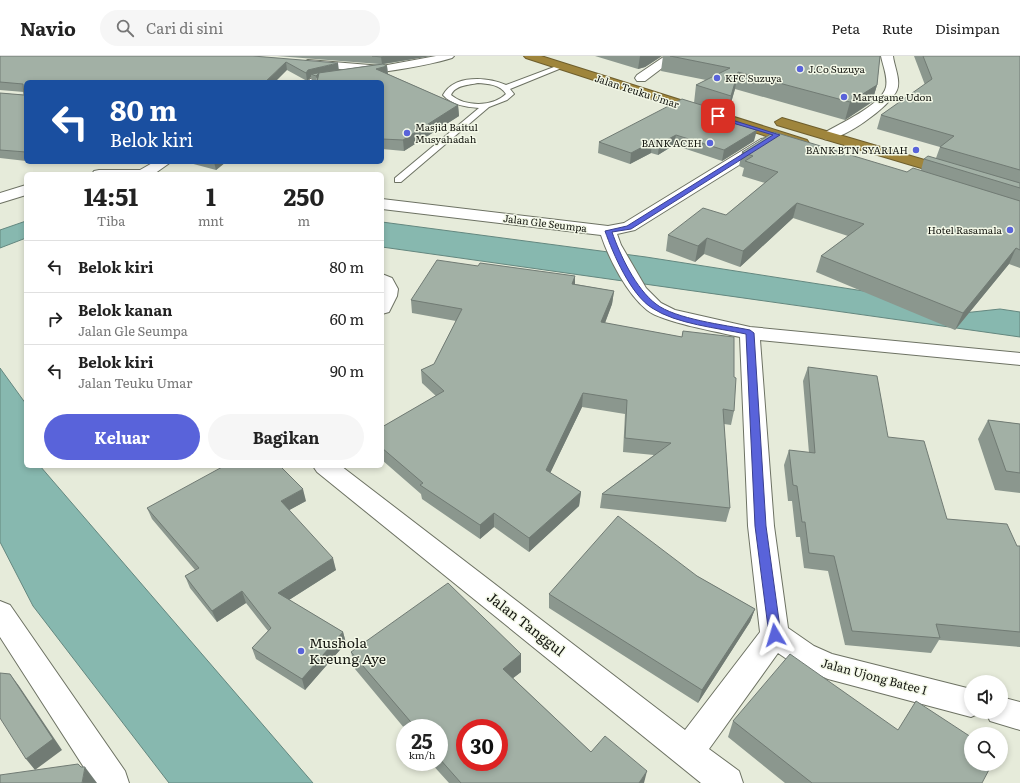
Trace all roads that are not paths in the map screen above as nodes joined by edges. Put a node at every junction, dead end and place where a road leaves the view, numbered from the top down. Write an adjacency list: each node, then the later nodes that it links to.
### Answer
1 (369, 56): 8 (street)
2 (448, 56): 8 (street)
3 (672, 56): 11 (street)
4 (886, 56): 19 (street)
5 (538, 61): 6 (highway, Jalan Teuku Umar)
6 (566, 61): 11 (highway, Jalan Teuku Umar); 15 (lane); 18 (highway, Jalan Teuku Umar)
7 (295, 62): 9 (street)
8 (400, 67): 9 (street)
9 (382, 69): 12 (street)
10 (507, 78): 13 (lane)
11 (641, 78): 14 (highway, Jalan Teuku Umar)
12 (322, 80)
13 (494, 83): 15 (lane); 16 (lane)
14 (656, 83)
15 (506, 88): 16 (lane)
16 (488, 104): 24 (lane)
17 (769, 118): 19 (highway)
18 (777, 135): 20 (highway, Jalan Teuku Umar); 28 (street, Jalan Gle Seumpa)
19 (829, 136): 23 (highway)
20 (815, 147)
21 (161, 164): 22 (street)
22 (147, 172)
23 (959, 175)
24 (398, 180)
25 (24, 191): 26 (street)
26 (0, 198)
27 (384, 204): 28 (street, Jalan Gle Seumpa)
28 (611, 238): 31 (street)
29 (384, 281): 30 (street)
30 (384, 303)
31 (750, 333): 32 (street); 35 (street)
32 (1020, 359)
33 (329, 468): 39 (street, Jalan Tanggul)
34 (0, 613): 40 (street)
35 (775, 635): 36 (street, Jalan Ujong Batee I); 39 (street)
36 (964, 701)
37 (1008, 713): 38 (street)
38 (1020, 716)
39 (688, 751): 41 (street, Jalan Tanggul)
40 (113, 783)
41 (727, 783)

